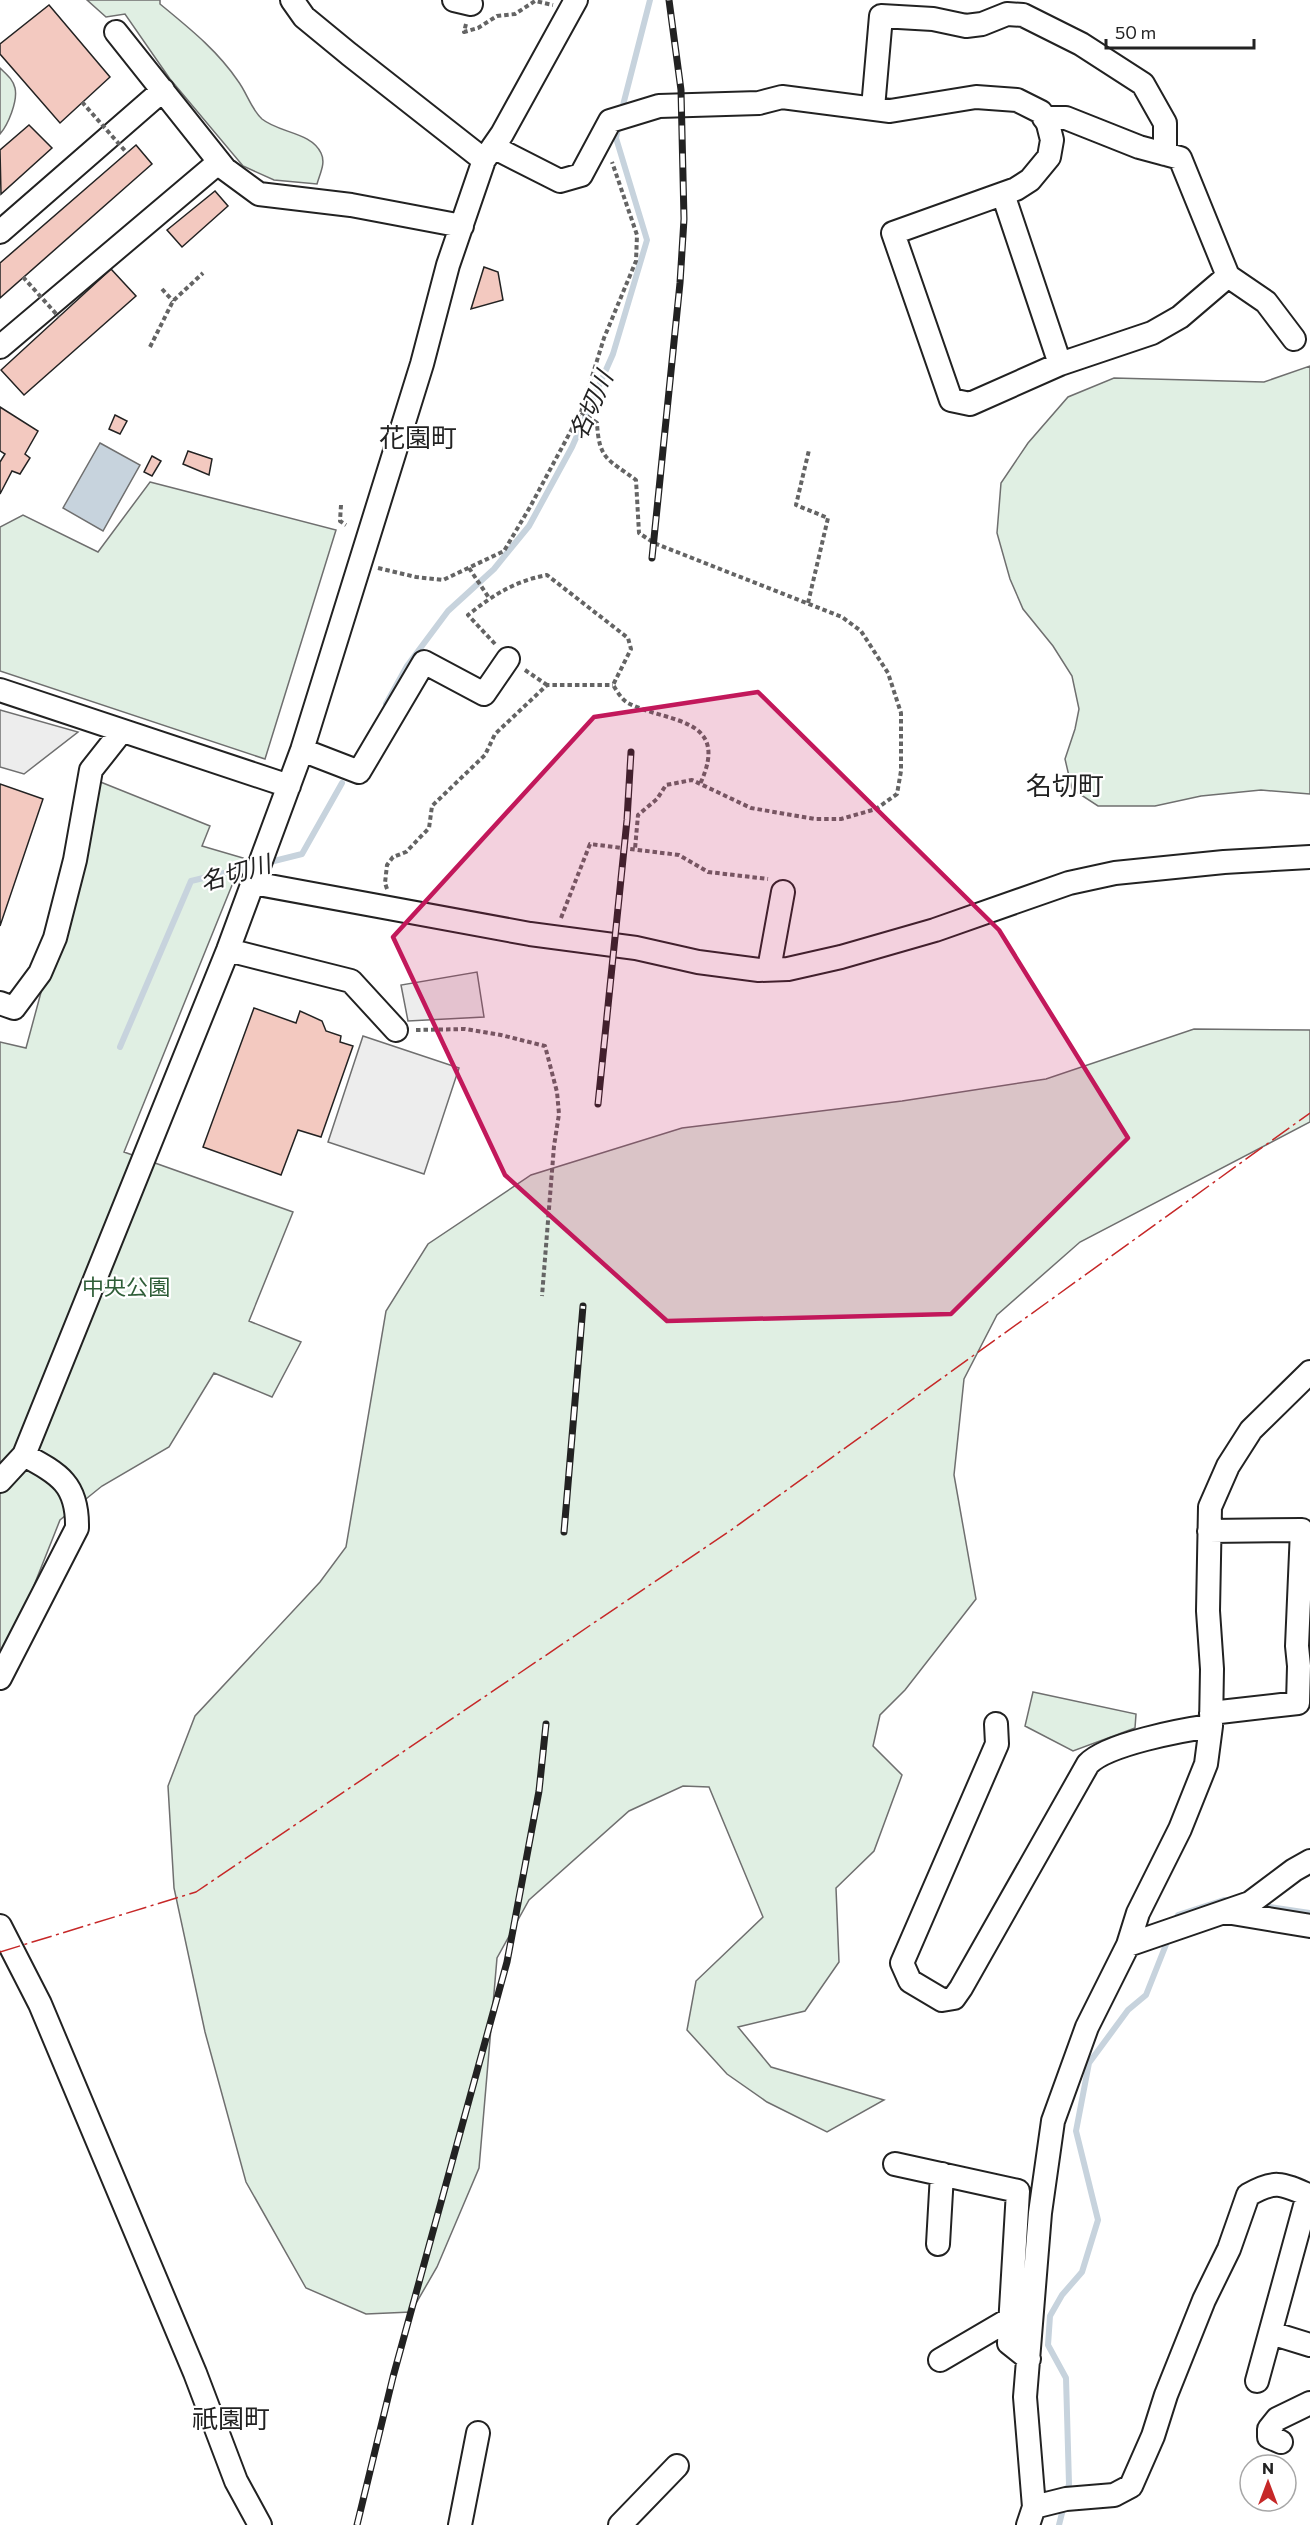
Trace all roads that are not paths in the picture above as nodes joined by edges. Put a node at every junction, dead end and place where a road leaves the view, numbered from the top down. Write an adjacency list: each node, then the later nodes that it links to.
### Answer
1 (295, 1): 7 (street)
2 (573, 6): 7 (street)
3 (116, 32): 4 (street)
4 (163, 90): 9 (street); 12 (street)
5 (873, 108): 6 (street); 7 (street); 8 (street)
6 (1044, 118): 8 (street); 10 (street)
7 (488, 154): 11 (street)
8 (1164, 154): 13 (street)
9 (219, 162): 11 (street); 15 (street)
10 (1003, 194): 16 (street); 16 (street)
11 (462, 226): 20 (street)
12 (0, 232)
13 (1228, 276): 14 (street); 16 (street)
14 (1294, 339)
15 (0, 347)
16 (1060, 364)
17 (508, 659): 20 (street)
18 (0, 690): 19 (street)
19 (121, 732): 21 (street); 27 (street)
20 (302, 750): 21 (street)
21 (289, 786): 23 (street)
22 (1310, 857): 26 (street)
23 (254, 881): 25 (street); 26 (street)
24 (783, 892): 26 (street)
25 (228, 950): 28 (street); 30 (street)
26 (769, 969)
27 (0, 1003)
28 (396, 1030)
29 (1310, 1372): 32 (street)
30 (24, 1455): 31 (street); 34 (street)
31 (0, 1481)
32 (1209, 1531): 33 (street); 35 (street)
33 (1303, 1645): 35 (street)
34 (0, 1678)
35 (1211, 1719): 36 (street); 41 (street)
36 (996, 1724)
37 (1310, 1861): 38 (street)
38 (1224, 1912): 40 (street); 41 (street)
39 (0, 1926): 56 (street)
40 (1310, 1926)
41 (1128, 1945): 48 (street)
42 (895, 2164): 43 (street)
43 (942, 2174): 44 (street); 45 (street)
44 (938, 2244)
45 (1010, 2319): 48 (street); 49 (street)
46 (1271, 2333): 47 (street); 50 (street); 55 (street)
47 (1310, 2345)
48 (1029, 2359): 55 (street)
49 (940, 2360)
50 (1257, 2381)
51 (1310, 2403): 53 (street)
52 (478, 2433): 57 (street)
53 (1281, 2442)
54 (677, 2466): 58 (street)
55 (1031, 2516)
56 (260, 2525)
57 (460, 2525)
58 (620, 2525)

